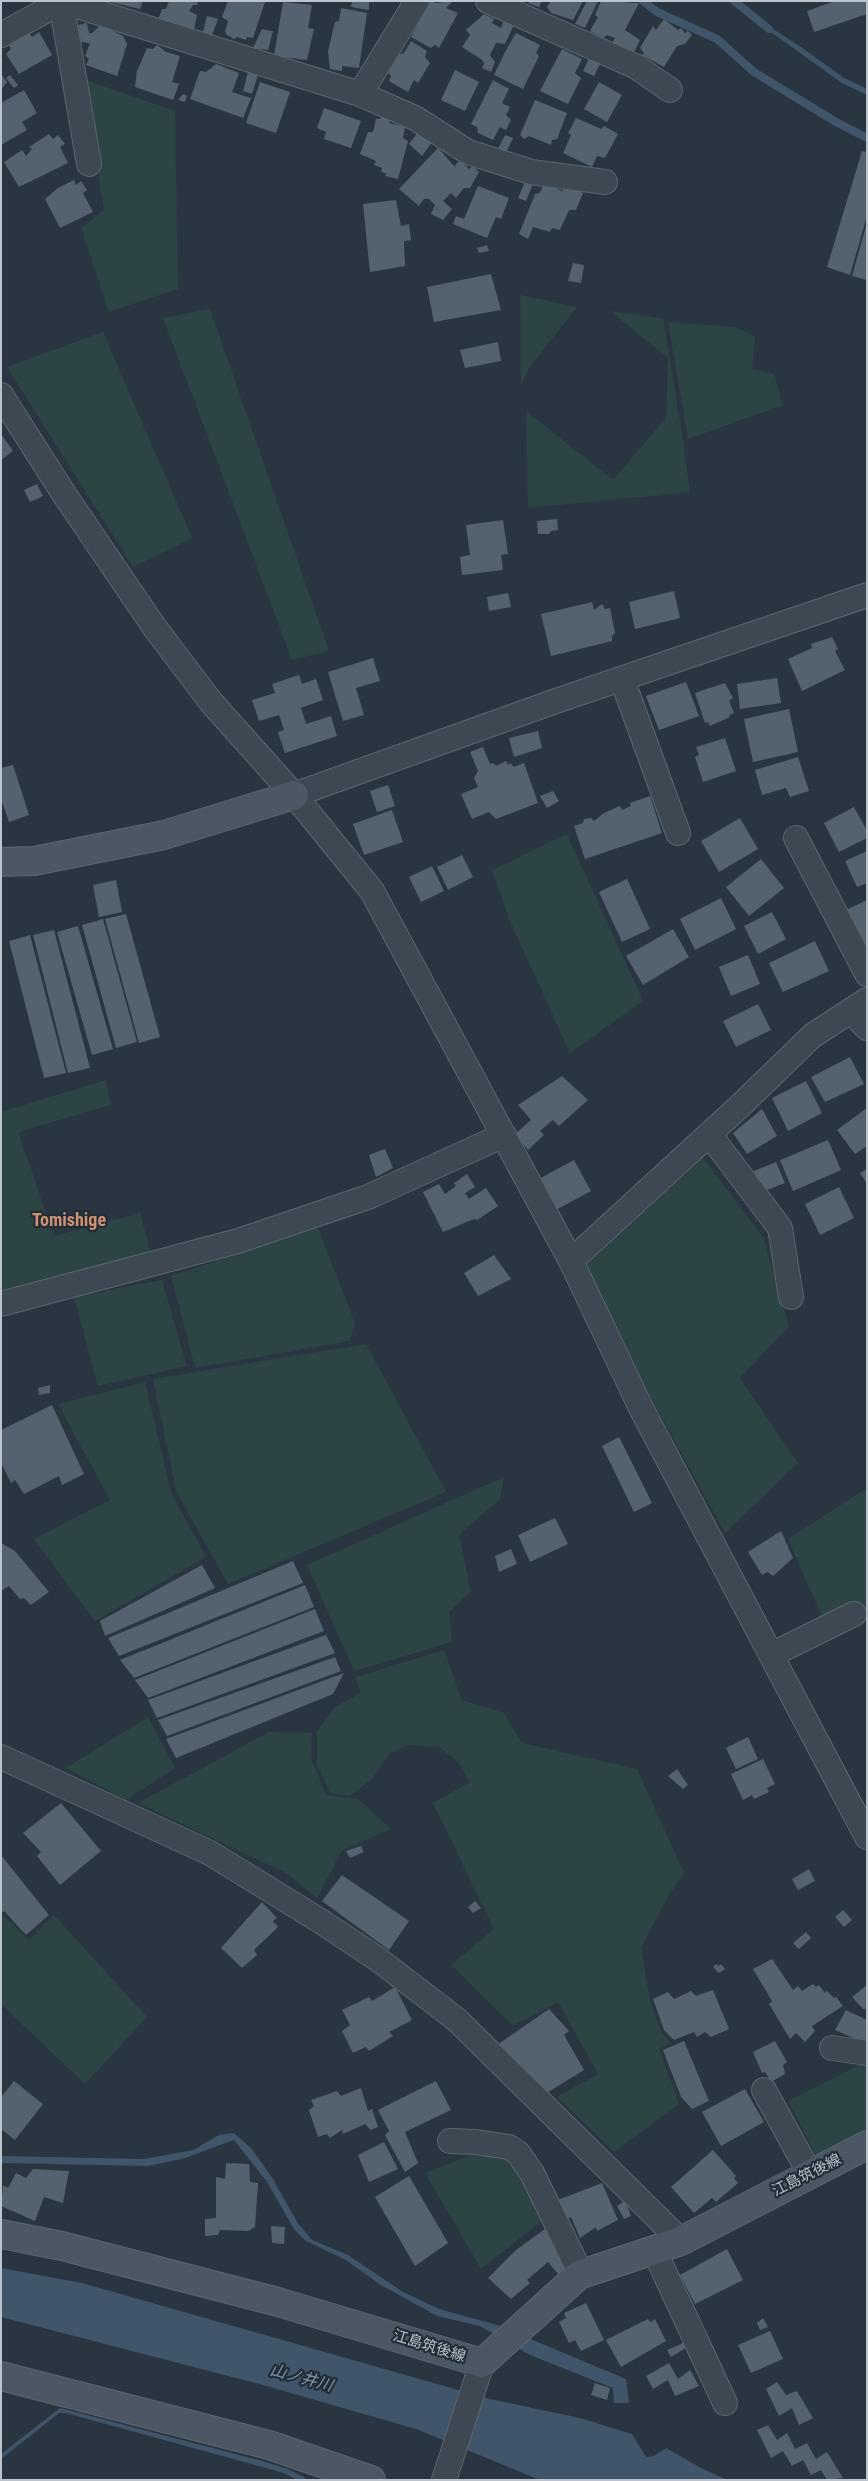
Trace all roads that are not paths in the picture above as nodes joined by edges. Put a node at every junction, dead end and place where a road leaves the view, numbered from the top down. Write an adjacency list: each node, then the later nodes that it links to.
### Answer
1 (61, 1): 4 (street); 6 (street); 7 (street)
2 (417, 1): 6 (street)
3 (488, 1): 5 (street)
4 (1, 35)
5 (670, 90)
6 (360, 94): 8 (street)
7 (89, 164)
8 (605, 182)
9 (1, 396): 12 (street)
10 (867, 595): 11 (street)
11 (622, 678): 12 (street); 13 (street)
12 (294, 795): 15 (main road); 20 (street)
13 (678, 833)
14 (796, 838): 16 (street)
15 (1, 862)
16 (867, 974)
17 (859, 1005): 18 (street); 19 (street)
18 (867, 1028)
19 (709, 1134): 21 (street); 22 (street)
20 (504, 1135): 21 (street); 23 (street)
21 (570, 1261): 25 (street)
22 (791, 1297)
23 (1, 1304)
24 (854, 1614): 25 (street)
25 (772, 1654): 27 (street)
26 (1, 1757): 35 (street)
27 (867, 1837)
28 (832, 2048): 29 (street)
29 (867, 2052)
30 (764, 2090): 33 (street)
31 (450, 2141): 37 (street)
32 (867, 2145): 33 (main road, 江島筑後線)
33 (810, 2174): 35 (main road, 江島筑後線)
34 (1, 2234): 38 (main road, 江島筑後線)
35 (681, 2241): 36 (main road, 江島筑後線)
36 (654, 2250): 37 (main road, 江島筑後線); 40 (street)
37 (581, 2274): 38 (main road, 江島筑後線)
38 (478, 2374): 41 (street)
39 (1, 2376): 42 (main road)
40 (725, 2403)
41 (446, 2469)
42 (371, 2480)

